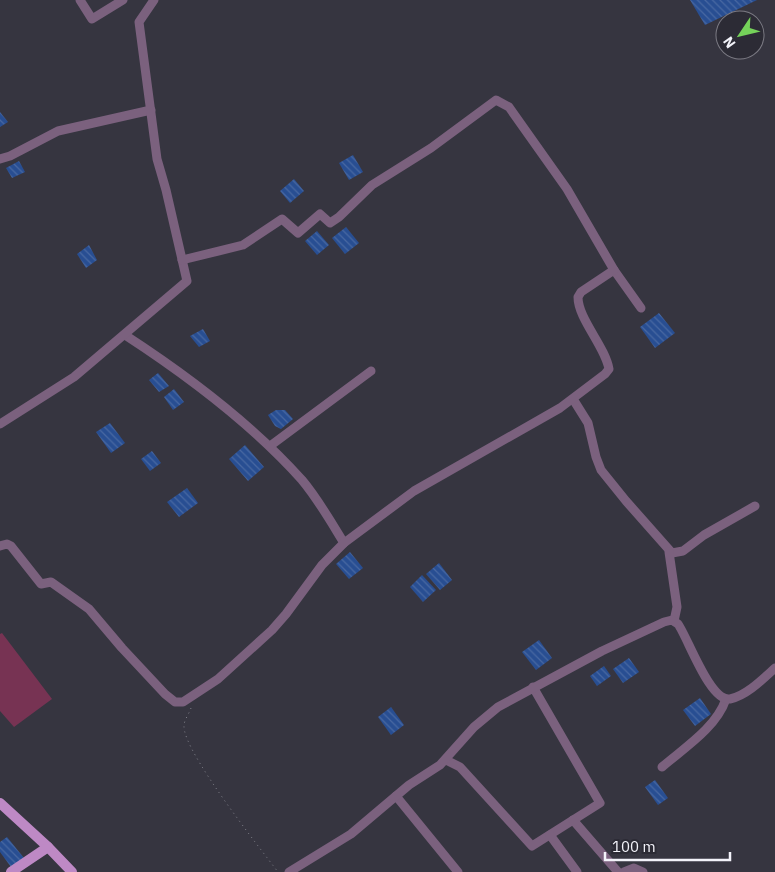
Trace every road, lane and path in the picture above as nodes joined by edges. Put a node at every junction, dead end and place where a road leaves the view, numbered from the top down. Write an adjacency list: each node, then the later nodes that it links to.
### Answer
1 (80, 0): 2 (street)
2 (123, 0)
3 (151, 1): 4 (street)
4 (151, 110): 5 (street); 6 (street)
5 (0, 159)
6 (182, 260): 7 (street); 9 (street)
7 (614, 270): 8 (street); 11 (street)
8 (641, 308)
9 (124, 335): 12 (street); 13 (street)
10 (371, 371): 13 (street)
11 (573, 399): 15 (street); 17 (street)
12 (0, 424)
13 (270, 446): 15 (street)
14 (755, 506): 17 (street)
15 (344, 543): 16 (street)
16 (0, 546)
17 (669, 552): 18 (street)
18 (674, 621): 20 (street); 21 (street)
19 (775, 668): 21 (street)
20 (533, 687): 23 (street); 27 (street)
21 (726, 699): 24 (street)
22 (190, 702): 32 (path)
23 (446, 760): 25 (street); 28 (street)
24 (662, 767)
25 (396, 796): 33 (street); 34 (street)
26 (0, 803): 29 (main road)
27 (573, 820): 28 (street); 36 (street)
28 (550, 835): 35 (street)
29 (48, 847): 30 (main road); 31 (main road)
30 (11, 872)
31 (72, 872)
32 (278, 872)
33 (289, 872)
34 (458, 872)
35 (577, 872)
36 (618, 872)
37 (624, 872): 38 (street)
38 (643, 872)

